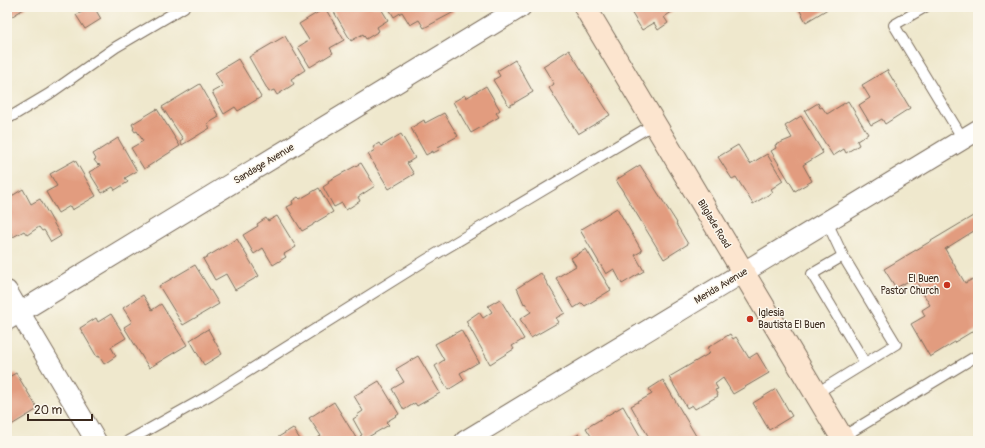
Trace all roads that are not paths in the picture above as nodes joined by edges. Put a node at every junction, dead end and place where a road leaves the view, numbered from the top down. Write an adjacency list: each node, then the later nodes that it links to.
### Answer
1 (184, 7): 5 (lane)
2 (521, 7): 12 (street, Sandage Avenue)
3 (585, 7): 6 (street, Bilglade Road)
4 (925, 7): 7 (lane)
5 (7, 119)
6 (654, 124): 10 (street, Bilglade Road); 18 (lane)
7 (971, 135): 8 (street, Merida Avenue)
8 (827, 222): 9 (lane); 10 (street, Merida Avenue)
9 (843, 256): 14 (lane); 14 (lane)
10 (743, 273): 15 (street, Bilglade Road); 19 (street, Merida Avenue)
11 (7, 291): 12 (street)
12 (13, 316): 17 (street)
13 (978, 355): 16 (lane)
14 (865, 363): 15 (lane)
15 (816, 394): 16 (street, Bilglade Road)
16 (840, 440)
17 (96, 441)
18 (128, 441)
19 (465, 441)

